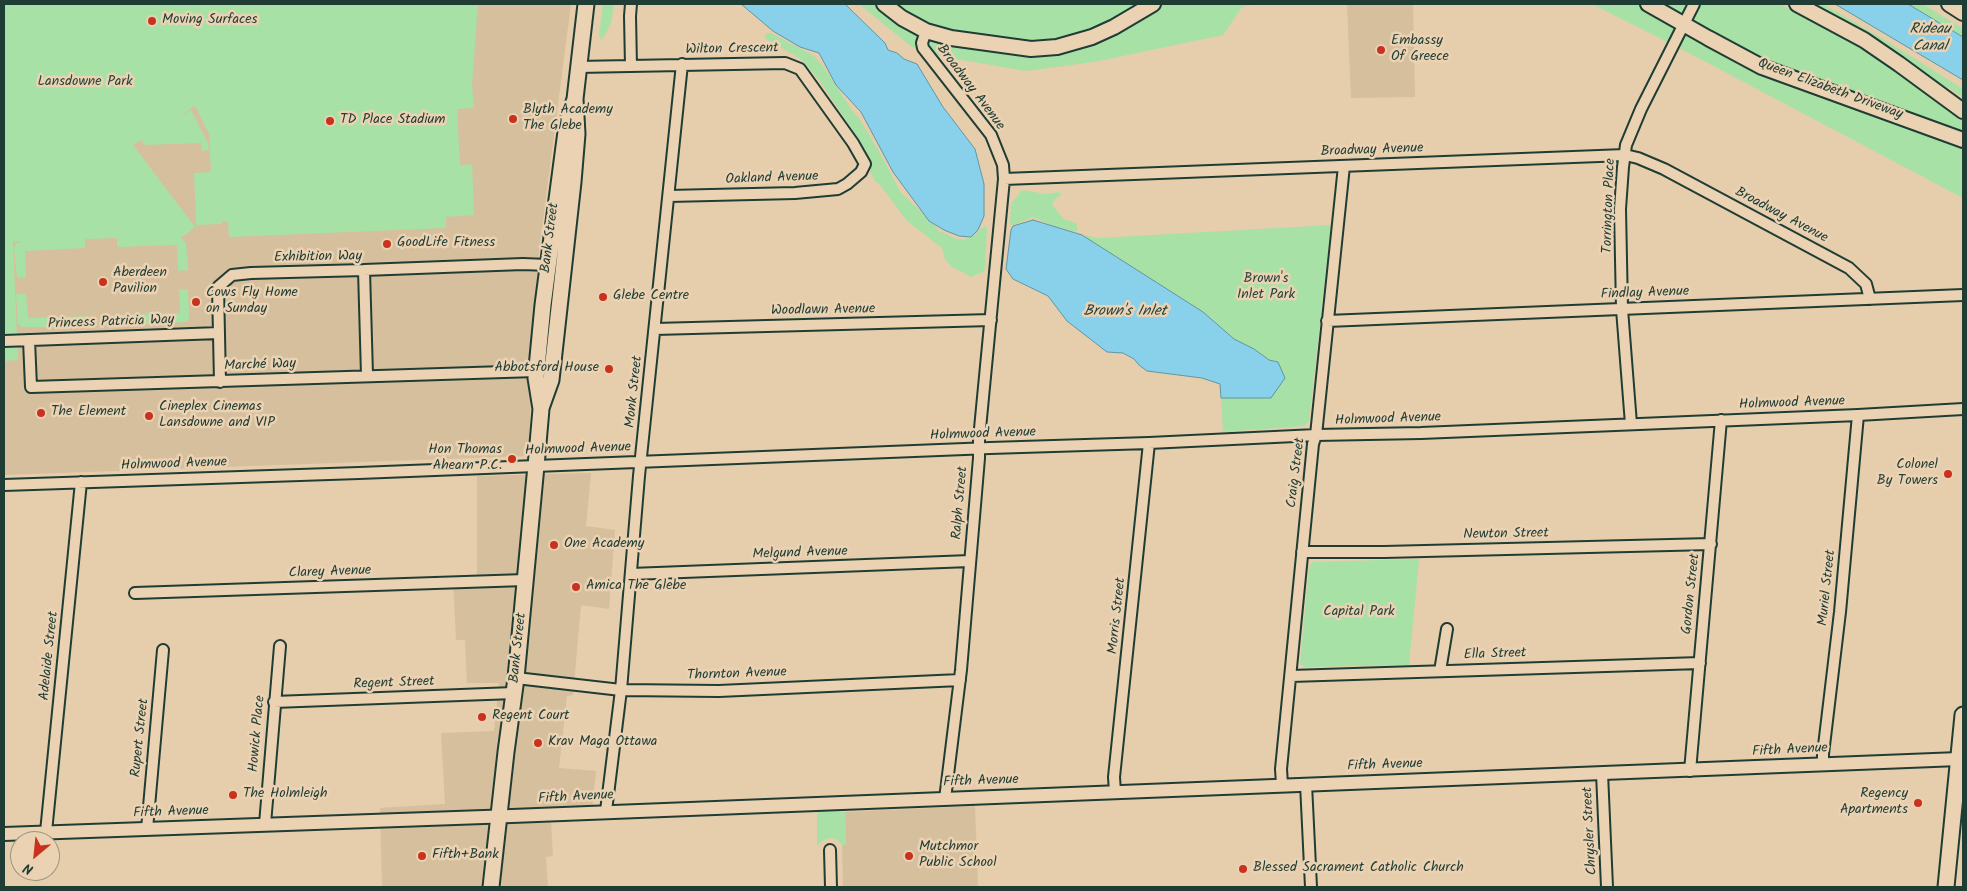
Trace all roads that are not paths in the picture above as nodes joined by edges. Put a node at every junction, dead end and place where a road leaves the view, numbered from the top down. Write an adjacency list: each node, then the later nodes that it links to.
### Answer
1 (586, 4): 14 (main road, Bank Street)
2 (631, 4): 13 (street)
3 (884, 4): 11 (main road)
4 (1153, 4): 11 (main road)
5 (1648, 4): 10 (main road, Queen Elizabeth Driveway)
6 (1694, 4): 10 (street, Torrington Place)
7 (1797, 4): 16 (main road)
8 (1949, 4): 9 (main road)
9 (1963, 13)
10 (1684, 25): 17 (main road, Queen Elizabeth Driveway); 18 (street, Torrington Place)
11 (926, 31): 21 (street, Broadway Avenue)
12 (682, 64): 13 (street, Wilton Crescent); 19 (street, Wilton Crescent); 22 (street, Monk Street)
13 (631, 66): 14 (street, Wilton Crescent)
14 (578, 68): 15 (main road, Bank Street)
15 (575, 99): 23 (main road, Bank Street); 24 (main road, Bank Street)
16 (1963, 111)
17 (1963, 140)
18 (1625, 156): 20 (street, Broadway Avenue); 27 (street, Broadway Avenue); 28 (street, Torrington Place)
19 (865, 164): 22 (street, Oakland Avenue)
20 (1344, 166): 21 (street, Broadway Avenue); 30 (street, Craig Street)
21 (1004, 179): 29 (street, Ralph Street)
22 (669, 196): 31 (street, Monk Street)
23 (548, 265): 24 (main road); 25 (street, Exhibition Way); 35 (main road, Bank Street)
24 (563, 266): 38 (main road, Bank Street)
25 (364, 270): 32 (street, Exhibition Way); 36 (street)
26 (1963, 295): 27 (street, Findlay Avenue)
27 (1870, 299): 28 (street, Findlay Avenue)
28 (1622, 309): 30 (street, Findlay Avenue); 42 (street, Torrington Place)
29 (991, 320): 31 (street, Woodlawn Avenue); 45 (street, Ralph Street)
30 (1327, 321): 43 (street, Craig Street)
31 (655, 328): 46 (street, Monk Street)
32 (219, 334): 33 (street, Princess Patricia Way); 37 (street, Exhibition Way)
33 (29, 340): 34 (street, Princess Patricia Way); 37 (street, Marché Way)
34 (4, 341)
35 (536, 371): 36 (street, Marché Way); 38 (main road, Bank Street)
36 (367, 375): 37 (street, Marché Way)
37 (220, 382)
38 (541, 409): 47 (main road, Bank Street)
39 (1963, 409): 40 (street, Holmwood Avenue)
40 (1858, 415): 41 (street, Holmwood Avenue); 67 (street, Muriel Street)
41 (1721, 420): 42 (street, Holmwood Avenue); 50 (street, Gordon Street)
42 (1631, 424): 43 (street, Holmwood Avenue)
43 (1316, 435): 44 (street, Holmwood Avenue); 51 (street, Craig Street)
44 (1149, 443): 45 (street, Holmwood Avenue); 73 (street, Morris Street)
45 (979, 448): 46 (street, Holmwood Avenue); 52 (street, Ralph Street)
46 (641, 461): 47 (street, Holmwood Avenue); 53 (street, Monk Street)
47 (536, 465): 48 (street, Holmwood Avenue); 54 (main road, Bank Street)
48 (81, 482): 49 (street, Holmwood Avenue); 79 (street, Adelaide Street)
49 (4, 485)
50 (1711, 544): 51 (street, Newton Street); 59 (street, Gordon Street)
51 (1302, 552): 61 (street, Craig Street)
52 (970, 561): 53 (street, Melgund Avenue); 62 (street, Ralph Street)
53 (631, 574): 64 (street, Monk Street)
54 (525, 580): 55 (street, Clarey Avenue); 63 (main road, Bank Street)
55 (135, 593)
56 (1447, 629): 60 (street)
57 (280, 646): 65 (street, Howick Place)
58 (163, 650): 78 (street, Rupert Street)
59 (1700, 663): 60 (street, Ella Street); 69 (street, Gordon Street)
60 (1440, 671): 61 (street, Ella Street)
61 (1291, 676): 71 (street, Craig Street)
62 (960, 680): 64 (street, Thornton Avenue); 74 (street, Ralph Street)
63 (515, 686): 64 (street, Thornton Avenue); 65 (street, Regent Street); 76 (main road, Bank Street)
64 (621, 690): 75 (street, Monk Street)
65 (274, 702): 77 (street, Howick Place)
66 (1963, 716): 68 (main road)
67 (1823, 764): 68 (street, Fifth Avenue); 69 (street, Fifth Avenue)
68 (1960, 764): 86 (main road)
69 (1690, 770): 70 (street, Fifth Avenue)
70 (1602, 773): 72 (street, Fifth Avenue); 85 (street, Chrysler Street)
71 (1282, 784): 72 (street, Fifth Avenue); 73 (street, Fifth Avenue)
72 (1306, 784): 84 (street)
73 (1115, 792): 74 (street, Fifth Avenue)
74 (945, 799): 75 (street, Fifth Avenue)
75 (606, 811): 76 (street, Fifth Avenue)
76 (498, 816): 77 (street, Fifth Avenue); 82 (main road, Bank Street)
77 (264, 824): 78 (street, Fifth Avenue)
78 (147, 829): 80 (street, Fifth Avenue)
79 (46, 831)
80 (60, 832)
81 (830, 850): 83 (street)
82 (491, 887)
83 (831, 887)
84 (1311, 887)
85 (1607, 887)
86 (1946, 887)

